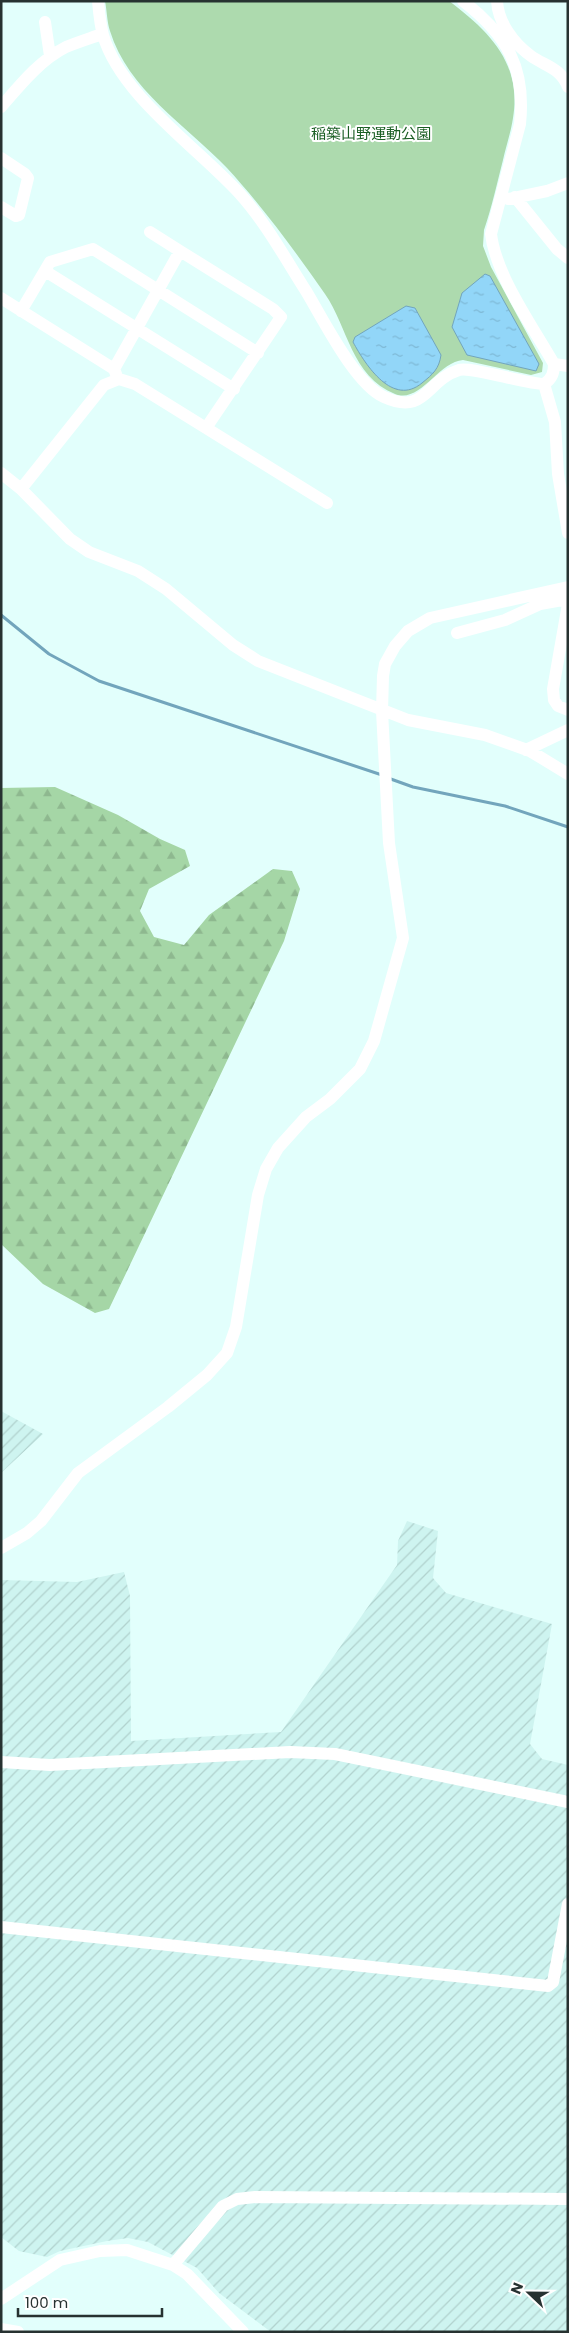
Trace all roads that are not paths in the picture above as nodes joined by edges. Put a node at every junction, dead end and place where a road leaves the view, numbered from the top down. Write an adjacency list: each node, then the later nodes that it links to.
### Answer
1 (98, 1): 5 (street)
2 (463, 1): 12 (street)
3 (497, 1): 7 (street)
4 (45, 22): 6 (street)
5 (102, 34): 6 (street); 26 (street)
6 (50, 56): 8 (street)
7 (567, 85)
8 (1, 107)
9 (1, 158): 13 (street)
10 (568, 182): 11 (street)
11 (515, 197): 12 (street); 16 (street)
12 (500, 200): 23 (street)
13 (1, 207)
14 (150, 232): 15 (street)
15 (180, 251): 18 (street); 22 (street)
16 (568, 258)
17 (45, 271): 18 (street); 20 (street); 21 (street)
18 (157, 289): 21 (street); 22 (street)
19 (1, 298): 20 (street)
20 (21, 310): 25 (street)
21 (136, 327): 25 (street); 27 (street)
22 (258, 353): 27 (street)
23 (554, 364): 24 (street); 26 (street)
24 (568, 366)
25 (116, 374): 28 (street); 30 (street)
26 (544, 384): 32 (street)
27 (234, 389): 28 (street)
28 (206, 428): 31 (street)
29 (1, 473): 30 (street)
30 (21, 489): 38 (street)
31 (327, 503)
32 (568, 533)
33 (568, 587): 38 (street)
34 (568, 599): 36 (street)
35 (568, 604): 37 (street)
36 (457, 633)
37 (568, 710)
38 (382, 711): 40 (street); 42 (street)
39 (568, 730): 40 (street)
40 (526, 750): 41 (street)
41 (568, 774)
42 (1, 1548)
43 (1, 1762): 44 (street)
44 (568, 1802)
45 (568, 1904): 46 (street)
46 (1, 1927)
47 (568, 2199): 48 (street)
48 (173, 2265): 49 (street); 53 (street)
49 (1, 2299)
50 (1, 2329): 51 (street)
51 (14, 2331): 52 (street)
52 (18, 2332)
53 (243, 2332)

